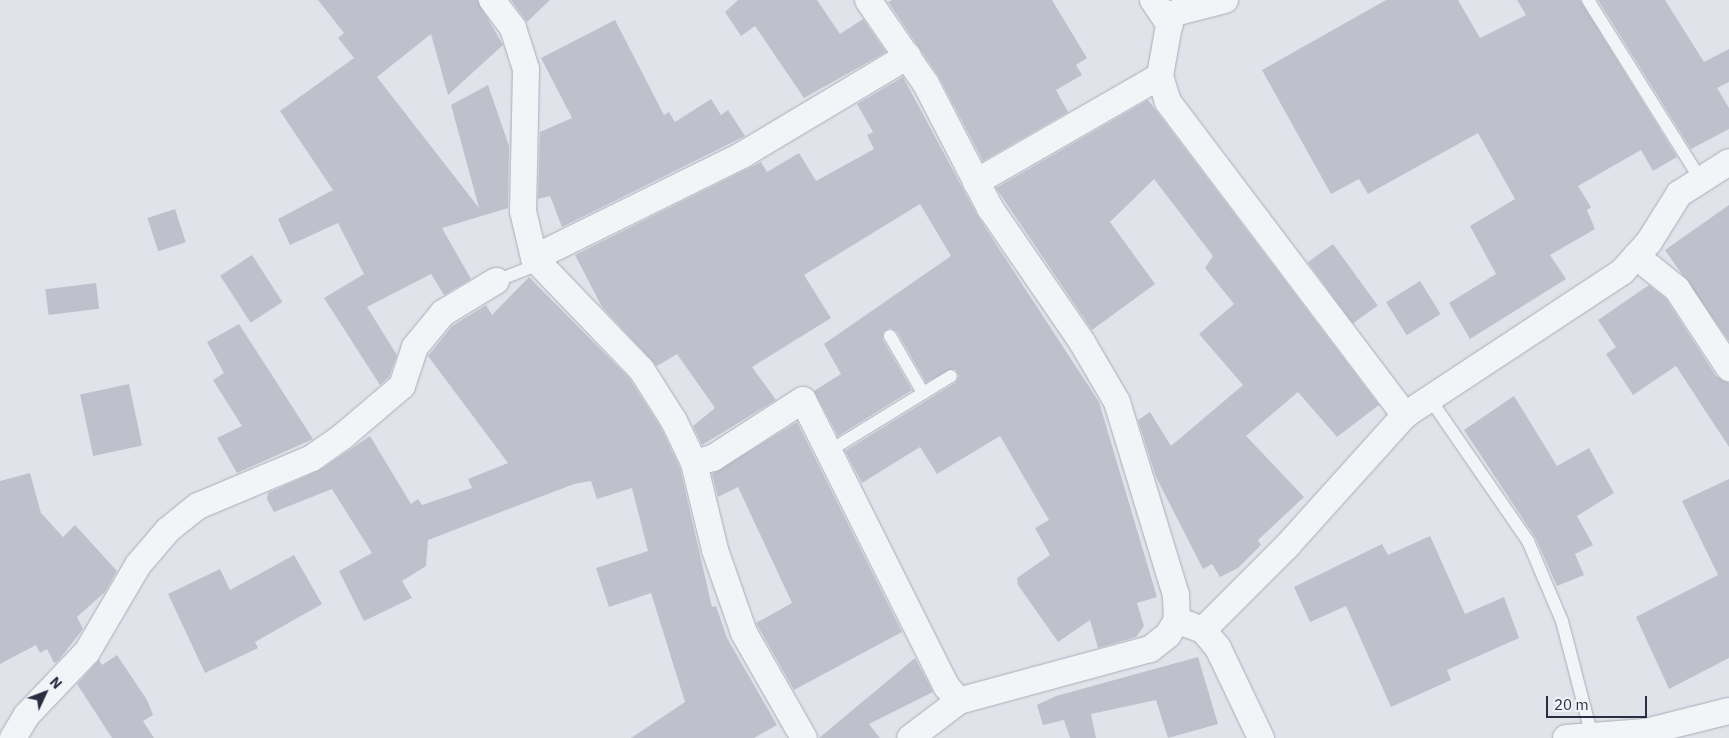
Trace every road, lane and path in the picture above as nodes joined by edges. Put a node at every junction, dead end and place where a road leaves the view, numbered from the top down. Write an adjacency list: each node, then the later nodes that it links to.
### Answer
1 (492, 0): 13 (street)
2 (868, 0): 7 (street)
3 (1153, 0): 6 (street)
4 (1225, 0): 6 (street)
5 (1588, 0): 10 (lane)
6 (1170, 24): 8 (street)
7 (908, 56): 11 (street); 13 (street)
8 (1160, 76): 11 (street); 20 (street)
9 (1729, 162): 10 (street)
10 (1701, 180): 12 (street)
11 (976, 182): 23 (street)
12 (1636, 256): 16 (street); 19 (street)
13 (536, 261): 14 (lane); 22 (street)
14 (496, 281): 28 (street)
15 (890, 336): 18 (lane)
16 (1729, 368)
17 (951, 376): 18 (lane)
18 (923, 393): 21 (lane)
19 (1430, 399): 20 (street); 27 (lane)
20 (1405, 415): 24 (street)
21 (829, 451): 22 (street); 25 (street)
22 (694, 463): 29 (street)
23 (1177, 620): 24 (street); 25 (street)
24 (1203, 630): 31 (street)
25 (959, 700): 30 (street)
26 (1729, 711): 27 (street)
27 (1579, 737)
28 (13, 738)
29 (804, 738)
30 (910, 738)
31 (1261, 738)

